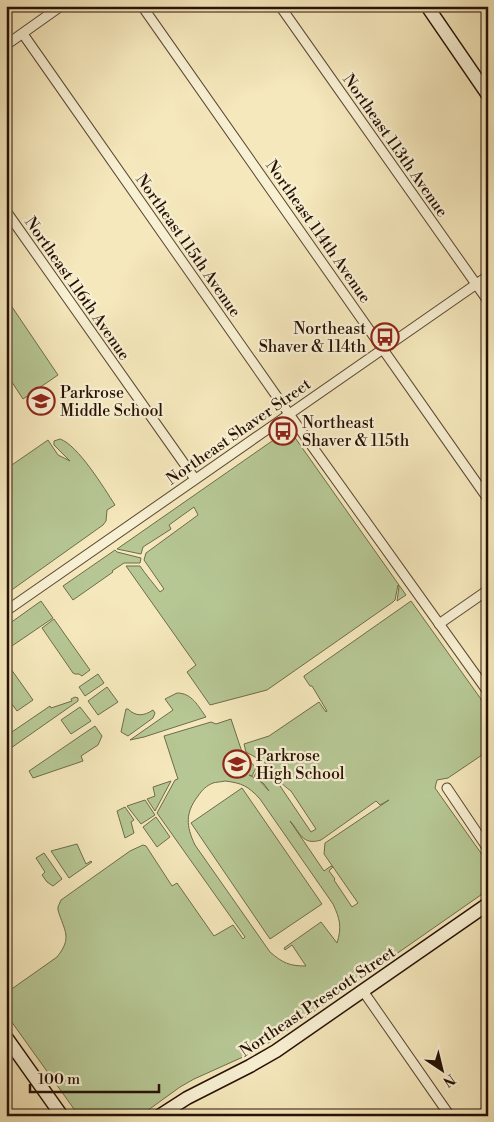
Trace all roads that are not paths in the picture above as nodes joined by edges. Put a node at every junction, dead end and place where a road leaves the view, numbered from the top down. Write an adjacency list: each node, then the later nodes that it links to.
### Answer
1 (61, 6): 5 (street)
2 (142, 6): 12 (street, Northeast 114th Avenue)
3 (280, 6): 10 (street, Northeast 113th Avenue)
4 (427, 6): 7 (street)
5 (22, 34): 6 (street); 13 (street, Northeast 115th Avenue)
6 (6, 45)
7 (488, 95)
8 (6, 211): 14 (street, Northeast 116th Avenue)
9 (488, 276): 10 (street, Northeast Shaver Street)
10 (476, 284): 11 (street, Northeast 113th Avenue); 12 (street, Northeast Shaver Street)
11 (488, 301)
12 (383, 348): 13 (street, Northeast Shaver Street); 15 (street, Northeast 114th Avenue)
13 (288, 414): 14 (street, Northeast Shaver Street); 18 (street, Northeast 115th Avenue)
14 (195, 480): 17 (street, Northeast Shaver Street)
15 (488, 499)
16 (488, 590): 18 (street)
17 (6, 611)
18 (439, 624): 19 (street, Northeast 115th Avenue)
19 (488, 692)
20 (447, 788): 21 (street)
21 (488, 849)
22 (488, 904): 23 (street, Northeast Prescott Street)
23 (363, 991): 26 (street, Northeast Prescott Street); 27 (street)
24 (6, 1037): 25 (street)
25 (62, 1116)
26 (159, 1116)
27 (450, 1116)

